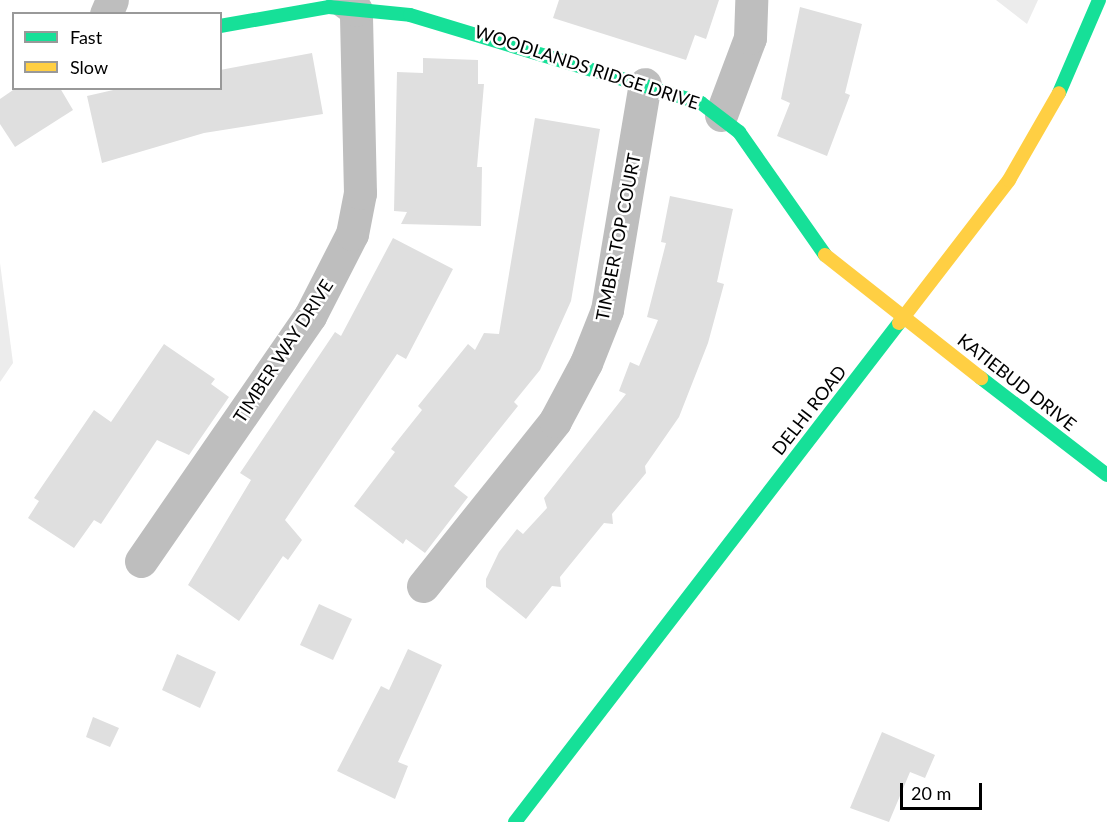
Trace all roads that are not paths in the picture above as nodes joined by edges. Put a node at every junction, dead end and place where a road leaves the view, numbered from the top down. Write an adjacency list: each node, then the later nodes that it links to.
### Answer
1 (751, 0): 6 (street)
2 (1099, 0): 7 (street, DELHI ROAD)
3 (349, 5): 4 (street, WOODLANDS RIDGE DRIVE); 5 (street, WOODLANDS RIDGE DRIVE); 9 (street, TIMBER WAY DRIVE)
4 (222, 26)
5 (645, 84): 6 (street, WOODLANDS RIDGE DRIVE); 10 (street, TIMBER TOP COURT)
6 (721, 115): 7 (street, WOODLANDS RIDGE DRIVE)
7 (904, 316): 8 (street, KATIEBUD DRIVE); 11 (street, DELHI ROAD)
8 (1107, 475)
9 (141, 561)
10 (423, 586)
11 (514, 822)

